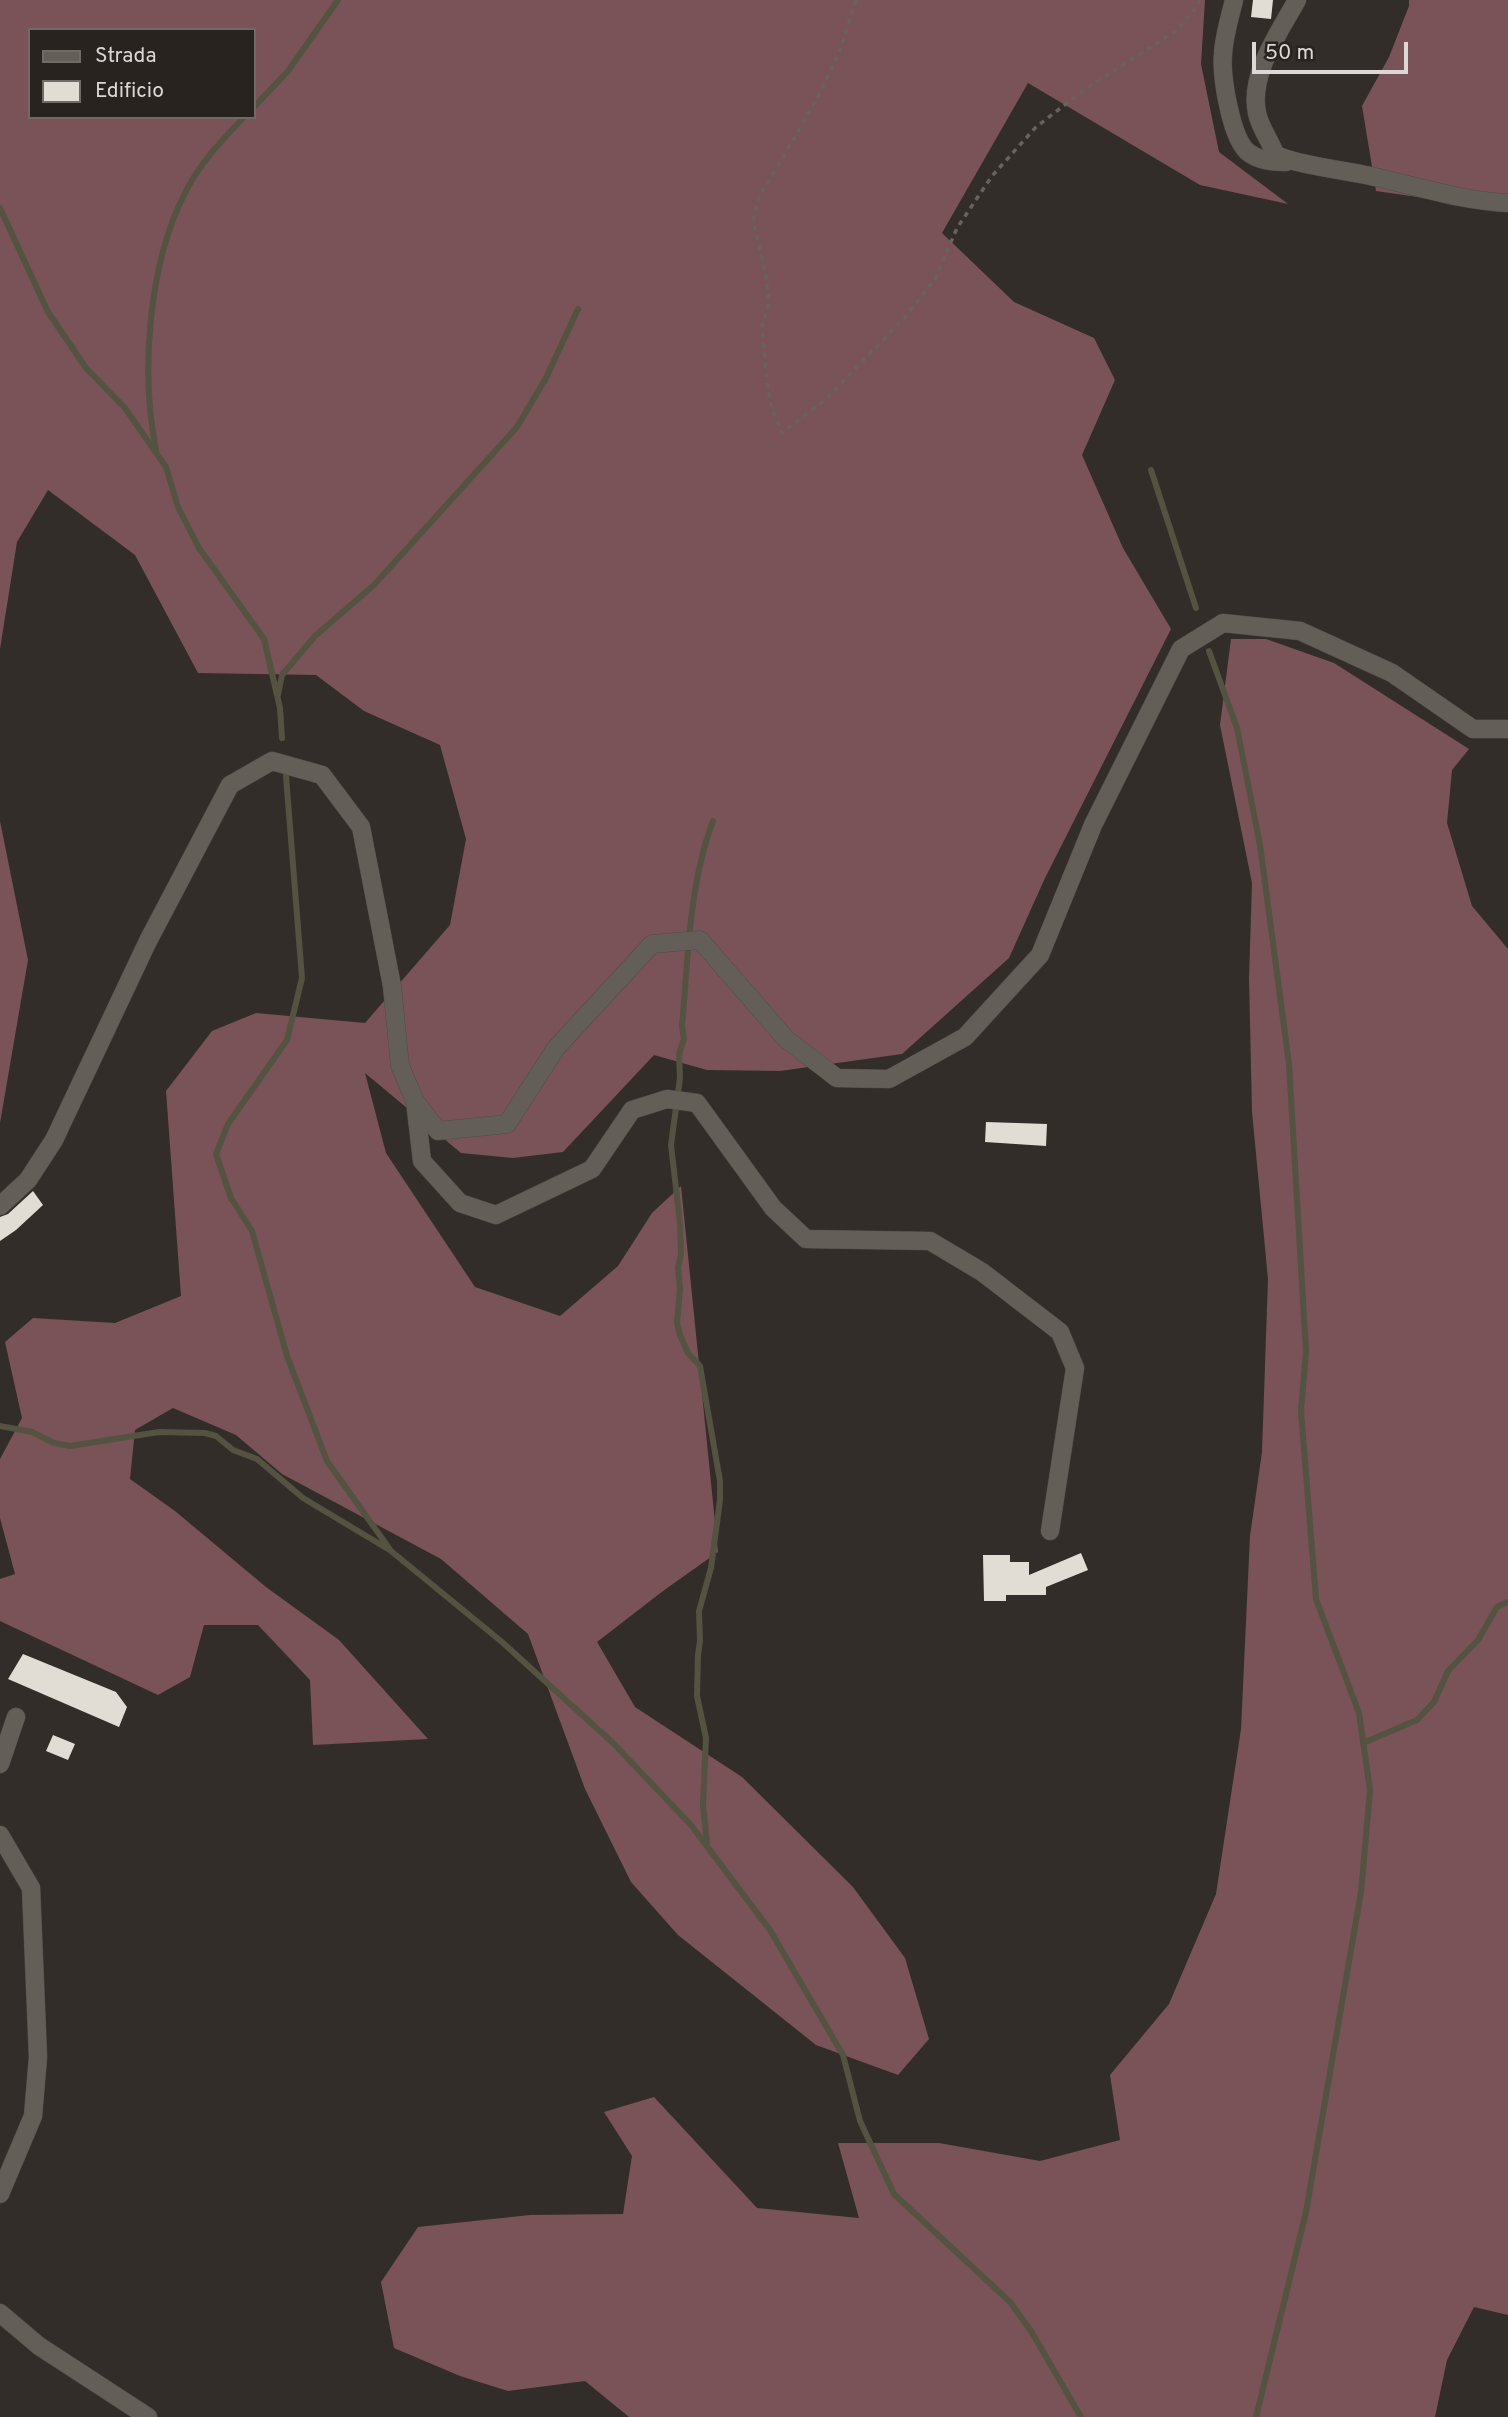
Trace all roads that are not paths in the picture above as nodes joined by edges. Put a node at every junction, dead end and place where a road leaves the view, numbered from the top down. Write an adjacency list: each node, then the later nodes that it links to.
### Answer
1 (1234, 0): 3 (street)
2 (1297, 0): 3 (street)
3 (1307, 163): 4 (street)
4 (1508, 204)
5 (1508, 729): 6 (street)
6 (415, 1101): 7 (street); 8 (street)
7 (0, 1206)
8 (1050, 1531)
9 (16, 1717): 10 (street)
10 (0, 1764)
11 (0, 1835): 12 (street)
12 (0, 2194)
13 (0, 2313): 14 (street)
14 (148, 2417)

